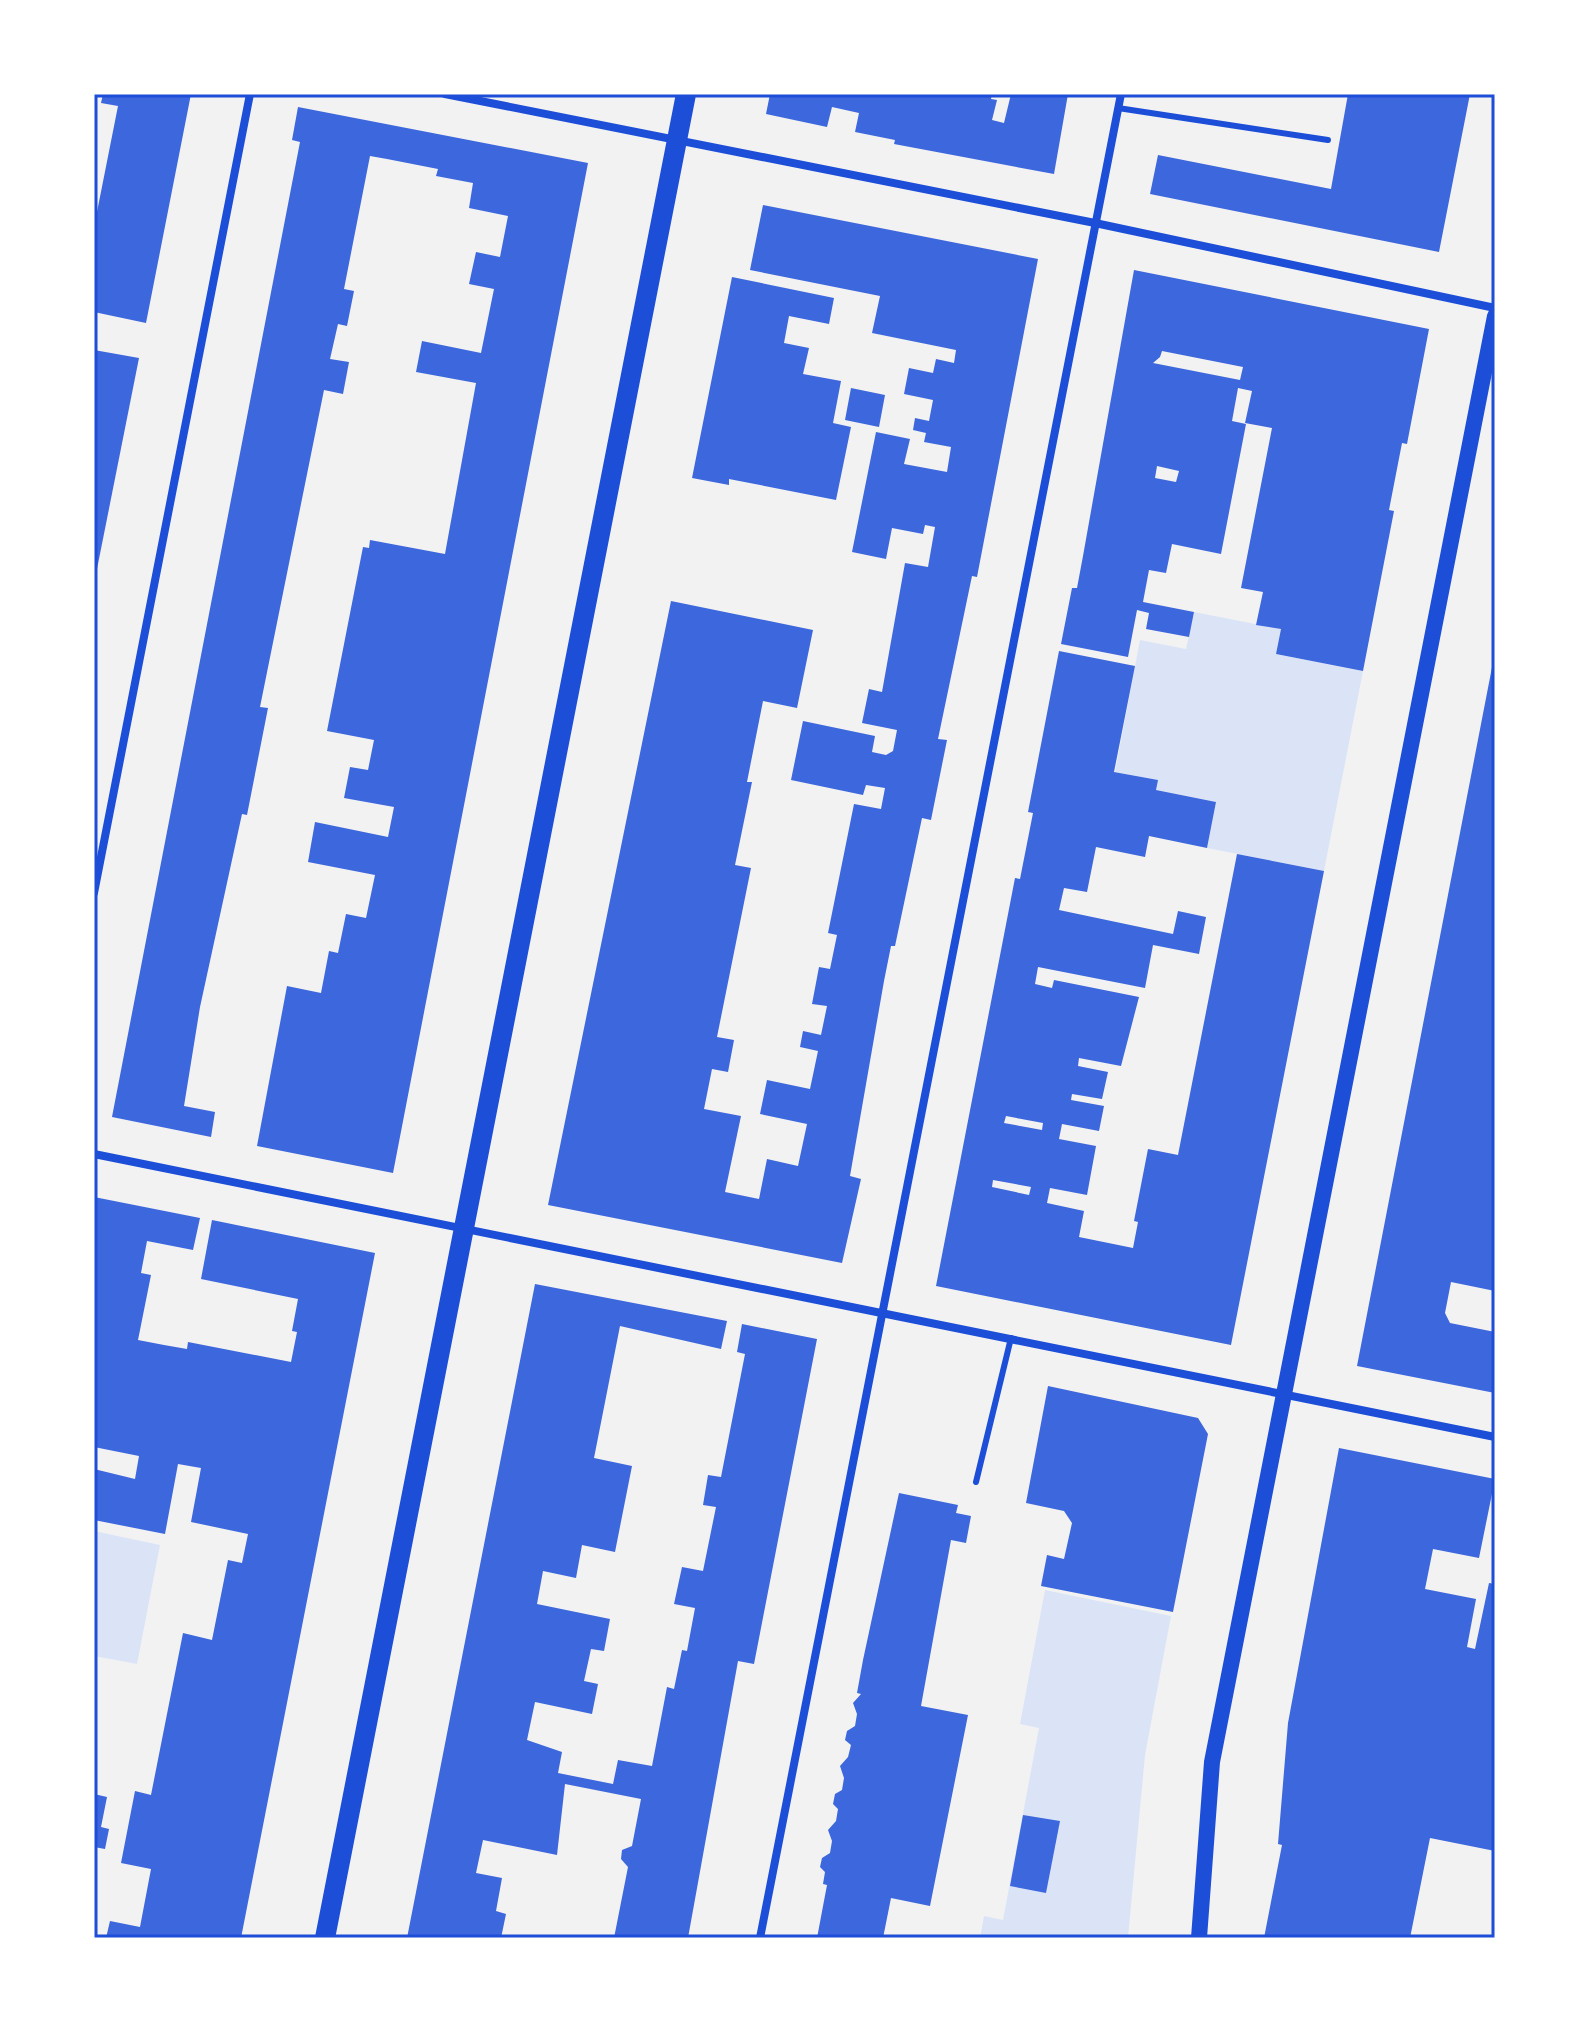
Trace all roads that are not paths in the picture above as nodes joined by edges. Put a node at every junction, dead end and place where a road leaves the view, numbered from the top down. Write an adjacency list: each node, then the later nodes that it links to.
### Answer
1 (250, 94): 11 (street)
2 (445, 94): 6 (street)
3 (686, 94): 6 (main road)
4 (1121, 94): 5 (street)
5 (1118, 108): 7 (lane); 8 (street)
6 (677, 140): 8 (street); 13 (main road)
7 (1328, 140)
8 (1095, 223): 9 (street); 14 (street)
9 (1495, 308)
10 (1495, 316): 16 (main road)
11 (94, 893)
12 (94, 1154): 13 (street)
13 (464, 1228): 14 (street); 19 (main road)
14 (883, 1311): 15 (street); 20 (street)
15 (1011, 1338): 16 (street); 18 (lane)
16 (1285, 1395): 17 (street); 21 (main road)
17 (1495, 1437)
18 (976, 1482)
19 (325, 1938)
20 (760, 1938)
21 (1199, 1938)

